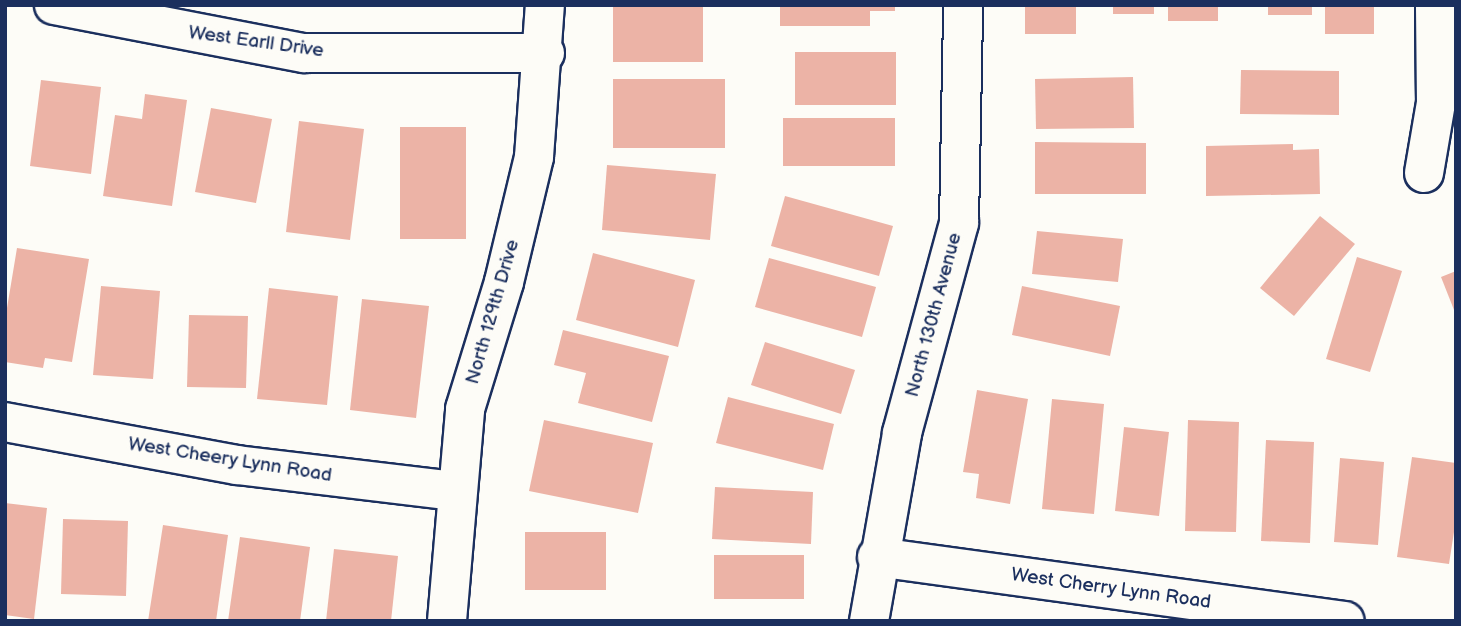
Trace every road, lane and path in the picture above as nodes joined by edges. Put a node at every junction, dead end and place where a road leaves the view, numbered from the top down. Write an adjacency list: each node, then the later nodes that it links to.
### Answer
1 (54, 5): 5 (street, West Earll Drive)
2 (545, 5): 5 (street, North 129th Drive)
3 (963, 5): 9 (street, North 130th Avenue)
4 (1435, 5): 6 (street)
5 (545, 52): 8 (street, North 129th Drive)
6 (1424, 173)
7 (5, 422): 8 (street, West Cheery Lynn Road)
8 (455, 491): 10 (street, North 129th Drive)
9 (877, 557): 11 (street, North 130th Avenue); 12 (street, West Cherry Lynn Road)
10 (447, 621)
11 (869, 621)
12 (1345, 621)

